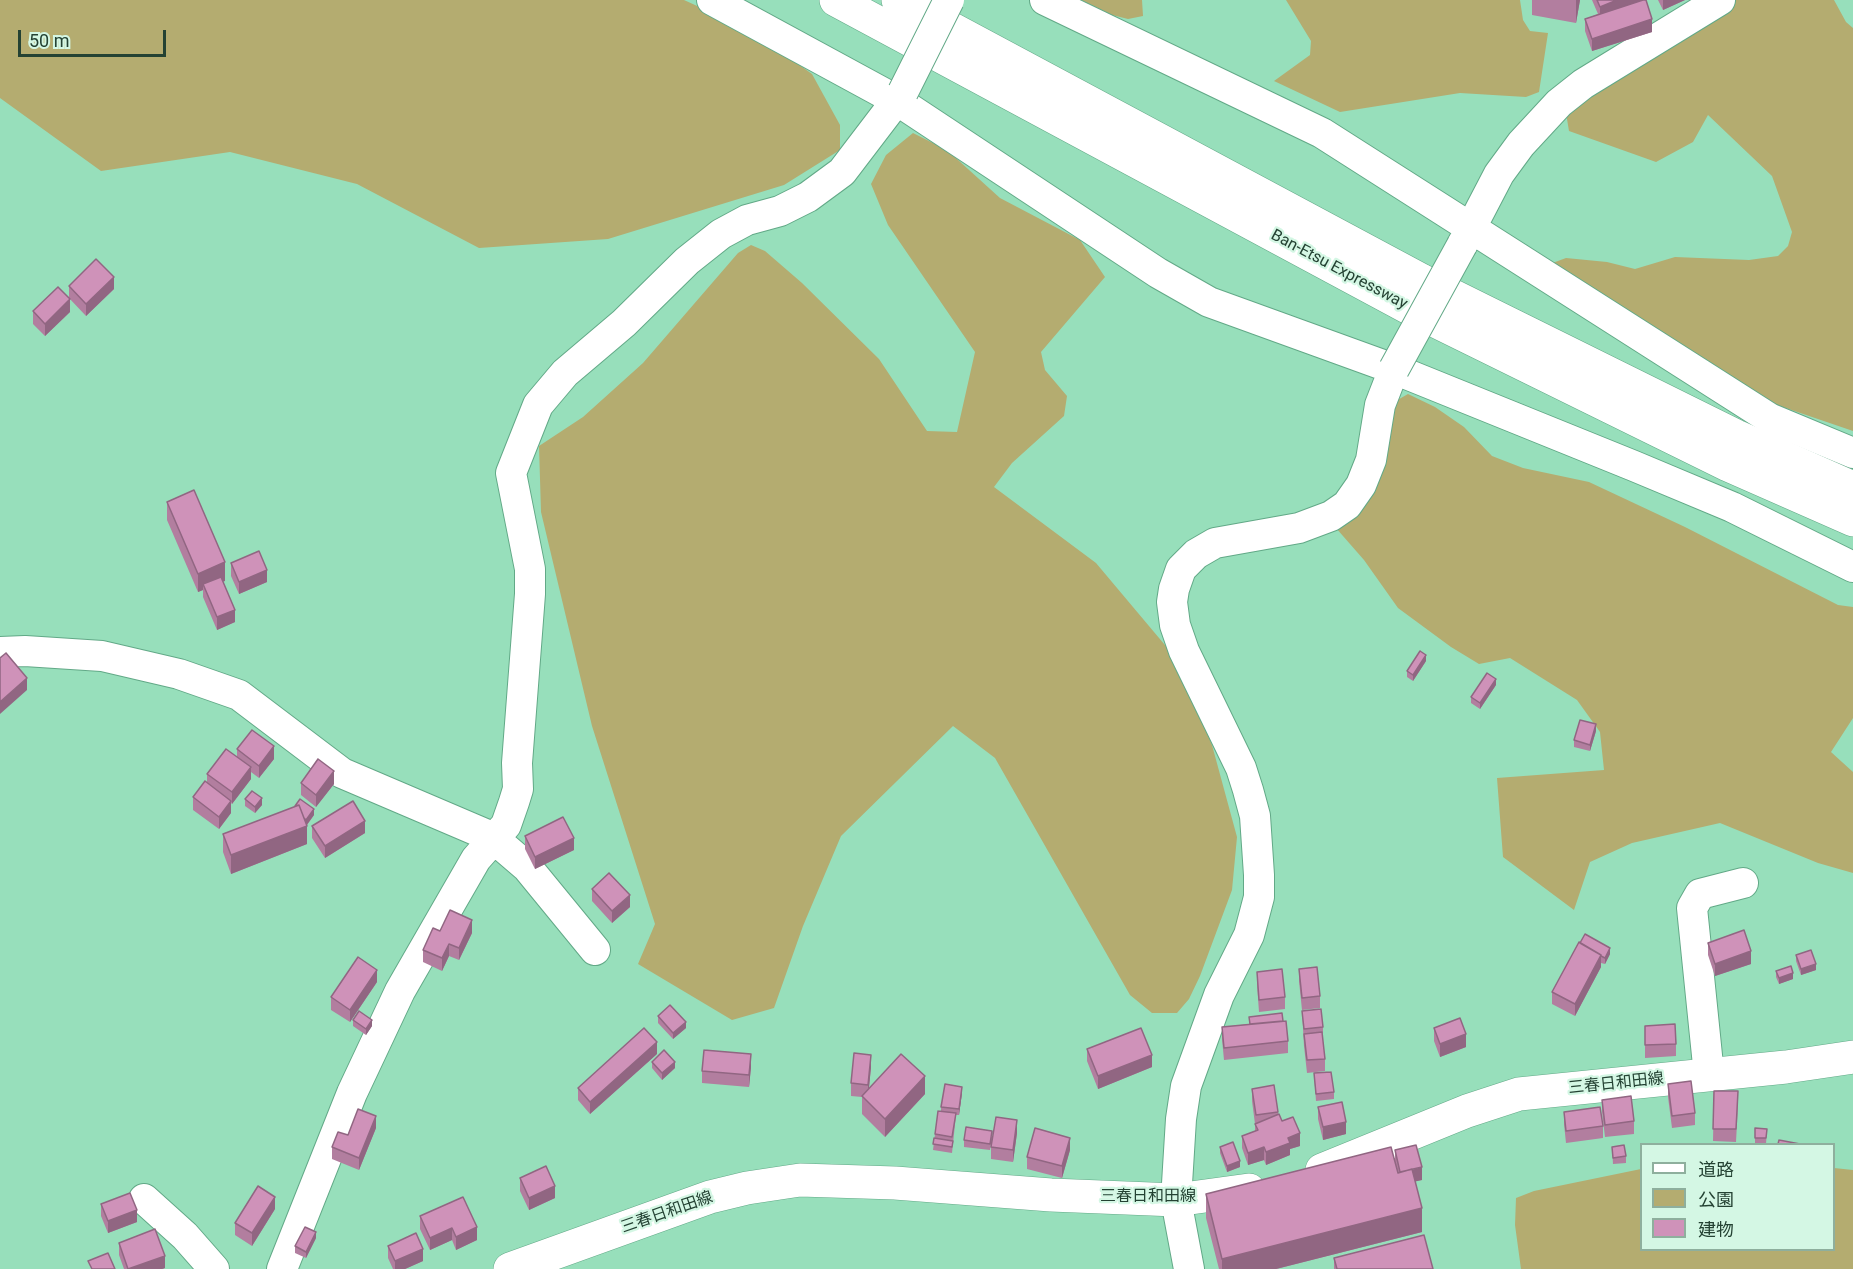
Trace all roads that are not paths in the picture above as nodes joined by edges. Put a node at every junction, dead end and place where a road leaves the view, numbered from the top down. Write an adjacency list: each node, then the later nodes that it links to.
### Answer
1 (712, 0): 7 (street)
2 (836, 0): 12 (main road, Ban-Etsu Expressway)
3 (898, 0): 11 (main road, Ban-Etsu Expressway)
4 (949, 0): 7 (street, bridge)
5 (1045, 0): 8 (street)
6 (1720, 0): 8 (street)
7 (901, 96): 9 (street); 15 (street)
8 (1466, 237): 9 (street, bridge); 10 (street)
9 (1394, 369): 13 (street); 21 (street)
10 (1853, 453)
11 (1853, 488)
12 (1853, 520)
13 (1853, 567)
14 (0, 652): 15 (street)
15 (492, 837): 17 (street); 23 (street)
16 (1743, 883): 19 (street)
17 (595, 950)
18 (1853, 1057): 19 (main road, 三春日和田線)
19 (1709, 1075): 21 (main road, 三春日和田線)
20 (144, 1199): 22 (street)
21 (1176, 1200): 24 (main road, 三春日和田線); 25 (street)
22 (214, 1269)
23 (282, 1269)
24 (510, 1269)
25 (1189, 1269)

